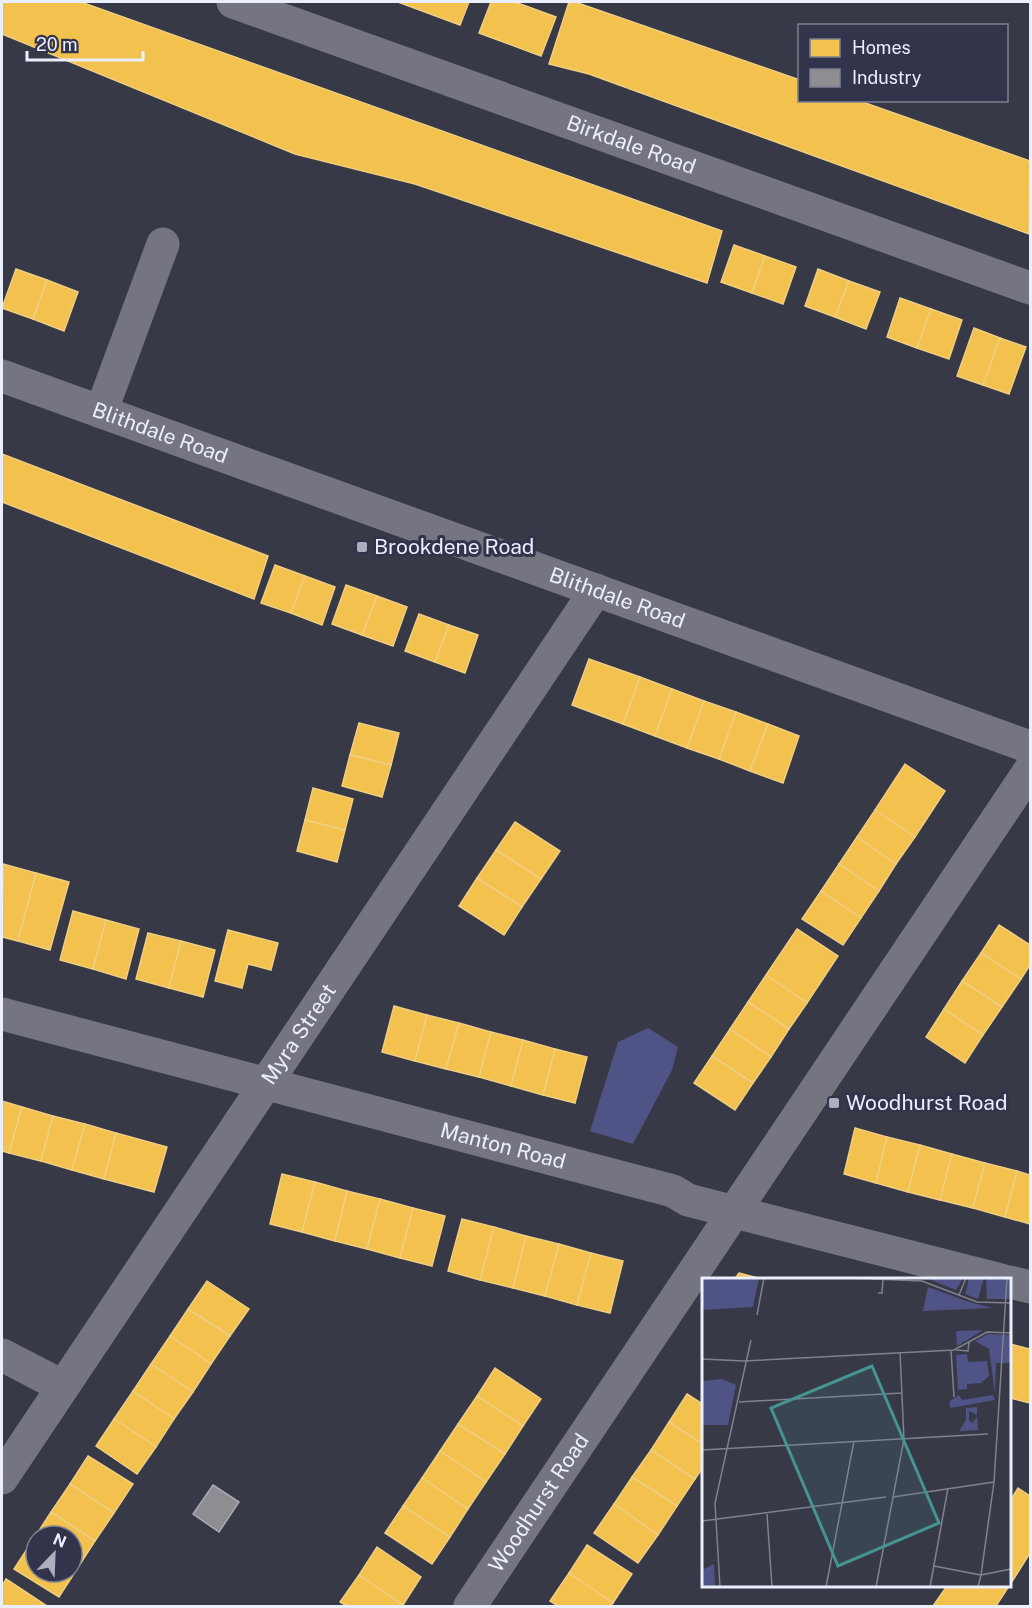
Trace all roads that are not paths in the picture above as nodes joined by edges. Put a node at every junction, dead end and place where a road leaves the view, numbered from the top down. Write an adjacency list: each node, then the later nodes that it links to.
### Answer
1 (233, 2): 3 (street, Birkdale Road)
2 (164, 244): 5 (street)
3 (1030, 288)
4 (2, 376): 5 (street, Blithdale Road)
5 (101, 412): 6 (street, Blithdale Road)
6 (596, 590): 7 (street, Blithdale Road); 10 (street, Myra Street)
7 (1030, 747)
8 (1030, 770): 11 (street, Woodhurst Road)
9 (2, 1014): 10 (street, Manton Road)
10 (264, 1085): 11 (street, Manton Road); 16 (street, Myra Street)
11 (736, 1211): 12 (street, Manton Road); 18 (street, Woodhurst Road)
12 (993, 1278)
13 (1011, 1282): 14 (street)
14 (1030, 1287)
15 (2, 1355): 16 (street)
16 (62, 1386): 17 (street, Myra Street)
17 (2, 1478)
18 (470, 1606)

